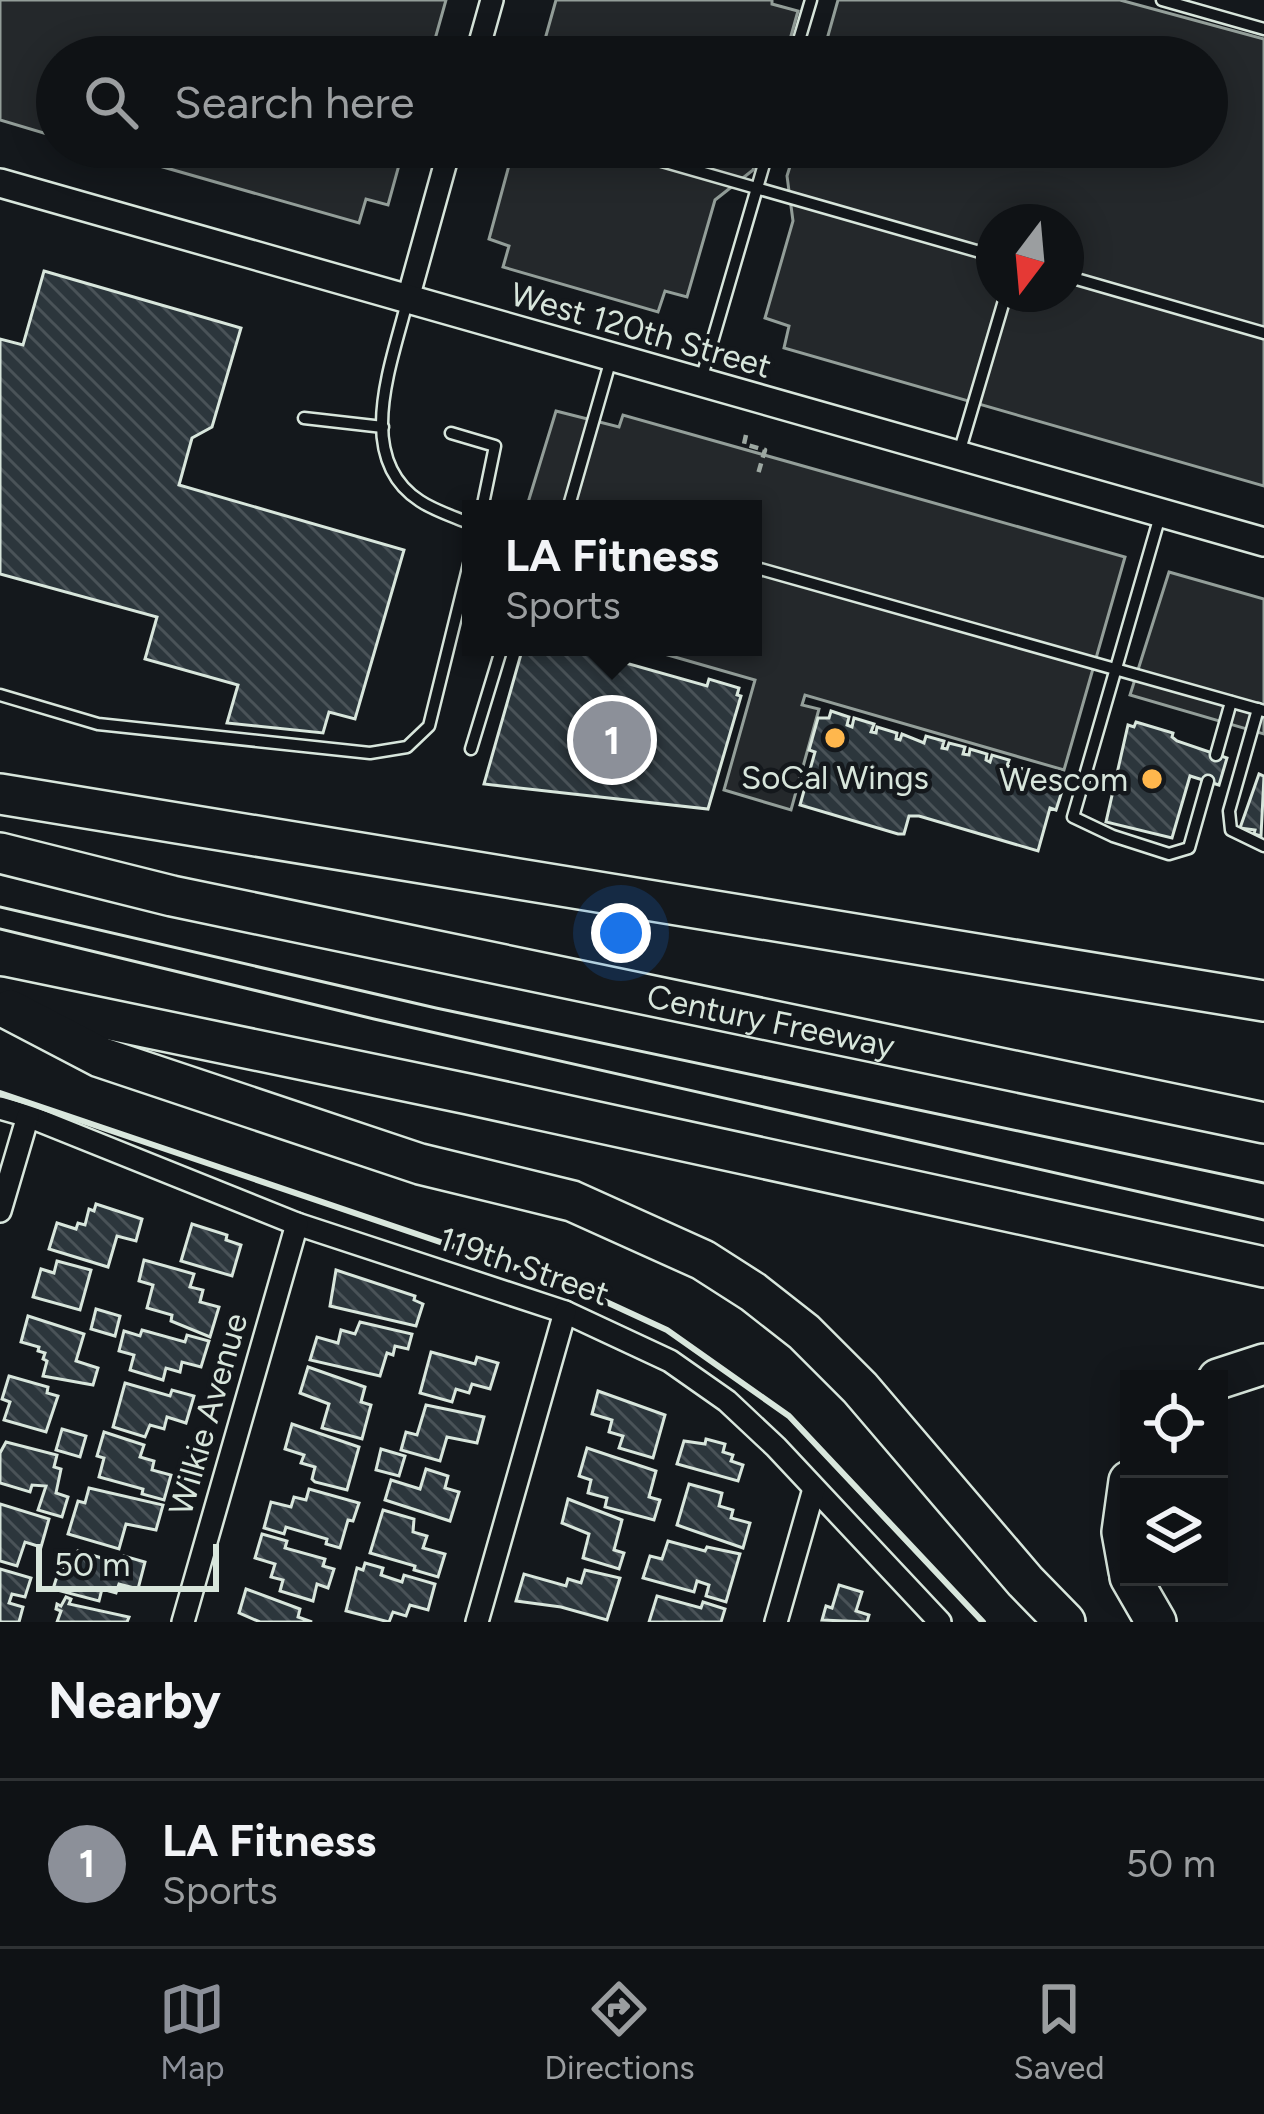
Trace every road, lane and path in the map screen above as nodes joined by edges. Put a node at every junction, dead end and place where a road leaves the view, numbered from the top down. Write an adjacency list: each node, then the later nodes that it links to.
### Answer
1 (492, 0): 5 (street)
2 (811, 0): 6 (lane)
3 (1162, 0): 4 (lane)
4 (1264, 29)
5 (482, 36)
6 (800, 36)
7 (444, 168): 14 (street)
8 (687, 168): 11 (lane)
9 (763, 168): 11 (lane)
10 (0, 183): 14 (street, West 120th Street)
11 (758, 188): 12 (lane); 18 (lane)
12 (976, 251)
13 (1084, 281): 16 (lane)
14 (406, 302): 17 (street, West 120th Street); 20 (lane)
15 (1001, 312): 23 (lane)
16 (1264, 333)
17 (611, 359): 18 (street, West 120th Street); 26 (lane)
18 (700, 384): 23 (street, West 120th Street)
19 (304, 418): 20 (lane)
20 (383, 427): 28 (lane)
21 (451, 433): 25 (lane)
22 (746, 435): 24 (path)
23 (958, 456): 27 (street, West 120th Street)
24 (758, 474)
25 (484, 500)
26 (571, 500)
27 (1161, 513): 29 (street, West 120th Street); 33 (lane)
28 (462, 520)
29 (1264, 542)
30 (762, 570): 33 (lane)
31 (462, 593): 34 (lane)
32 (499, 656): 37 (lane)
33 (1116, 669): 35 (lane); 39 (lane)
34 (0, 695)
35 (1232, 702): 36 (lane); 38 (lane)
36 (1261, 710): 41 (lane)
37 (471, 749)
38 (1216, 755)
39 (1208, 782)
40 (0, 794): 44 (highway)
41 (1264, 846)
42 (0, 853): 47 (highway, Century Freeway)
43 (0, 1001): 50 (highway); 60 (highway)
44 (1264, 1001)
45 (0, 1108): 46 (street, 119th Street)
46 (28, 1116): 48 (street); 49 (street, 119th Street)
47 (1256, 1121)
48 (0, 1211)
49 (297, 1224): 51 (street, 119th Street); 56 (street, Wilkie Avenue)
50 (1264, 1267)
51 (565, 1312): 54 (street, 119th Street); 57 (street)
52 (1264, 1364): 53 (highway)
53 (1228, 1375)
54 (814, 1490): 58 (street); 59 (street, 119th Street)
55 (1136, 1586): 61 (highway)
56 (183, 1622)
57 (477, 1622)
58 (776, 1622)
59 (940, 1622)
60 (1065, 1622)
61 (1156, 1622)

